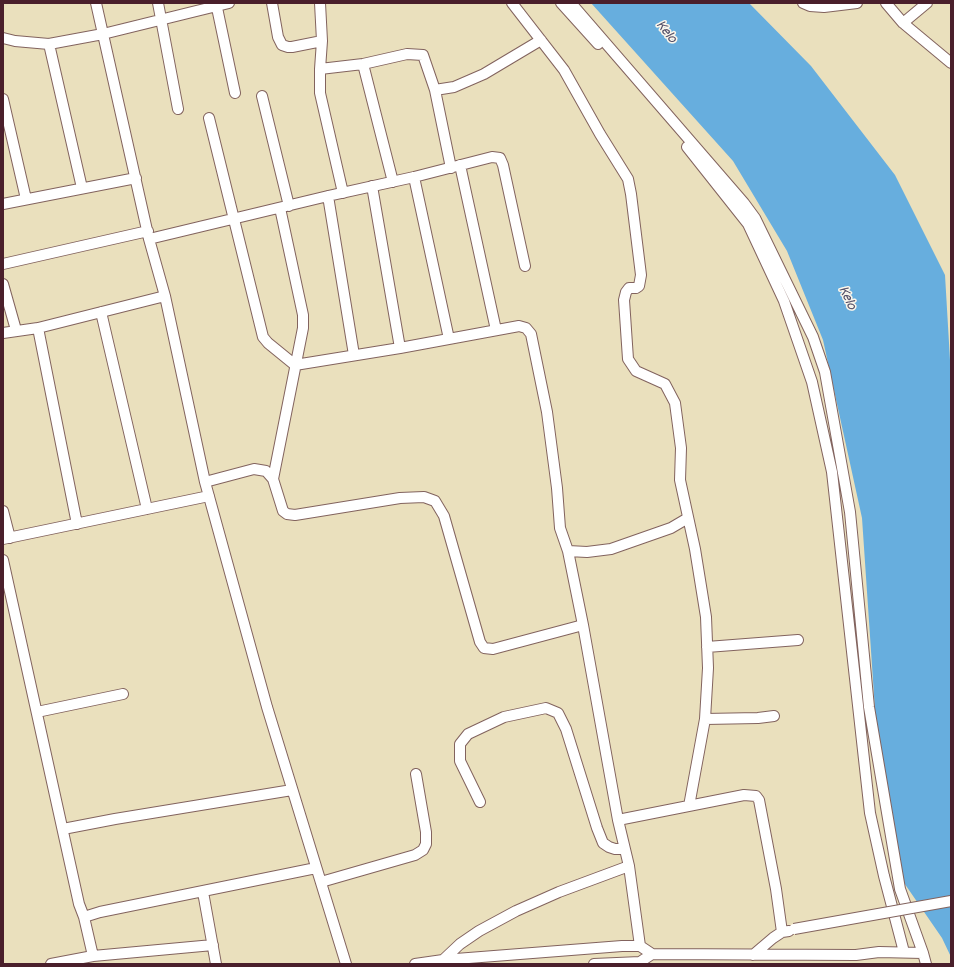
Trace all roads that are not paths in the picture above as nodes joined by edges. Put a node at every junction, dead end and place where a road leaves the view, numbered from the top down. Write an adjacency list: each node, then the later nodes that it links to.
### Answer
1 (96, 3): 16 (street)
2 (158, 3): 14 (street)
3 (229, 3): 13 (street)
4 (272, 3): 19 (street)
5 (320, 3): 19 (street)
6 (512, 3): 18 (street)
7 (561, 3): 90 (street)
8 (571, 3): 91 (street)
9 (803, 3): 10 (street)
10 (857, 3)
11 (886, 3): 15 (street)
12 (927, 3): 15 (street)
13 (216, 4): 14 (street); 25 (street)
14 (161, 20): 16 (street); 28 (street)
15 (903, 23): 21 (street)
16 (103, 34): 20 (street); 33 (street)
17 (3, 38): 20 (street)
18 (541, 40): 24 (street); 62 (street)
19 (322, 41): 23 (street)
20 (49, 44): 36 (street)
21 (951, 63)
22 (363, 64): 23 (street); 24 (street); 34 (street)
23 (320, 69): 37 (street)
24 (435, 90): 31 (street)
25 (235, 93)
26 (262, 96): 41 (street)
27 (3, 99): 30 (street)
28 (178, 109)
29 (209, 118): 42 (street)
30 (8, 139): 39 (street)
31 (456, 166): 32 (street); 45 (street); 51 (street)
32 (414, 177): 34 (street); 53 (street)
33 (136, 178): 36 (street); 43 (street)
34 (393, 182): 35 (street)
35 (372, 186): 37 (street); 54 (street)
36 (82, 188): 39 (street)
37 (343, 192): 38 (street)
38 (328, 196): 41 (street); 55 (street)
39 (26, 199): 40 (street)
40 (3, 204)
41 (284, 207): 42 (street); 56 (street)
42 (234, 218): 43 (street); 56 (street)
43 (148, 235): 44 (street); 47 (street)
44 (3, 264)
45 (525, 266)
46 (3, 284): 50 (street)
47 (165, 296): 48 (street); 58 (street)
48 (100, 312): 49 (street); 60 (street)
49 (38, 328): 50 (street); 63 (street)
50 (16, 330): 52 (street)
51 (496, 330): 53 (street); 65 (street)
52 (3, 332)
53 (449, 338): 54 (street)
54 (400, 348): 55 (street)
55 (354, 355): 56 (street)
56 (295, 364): 57 (street)
57 (273, 478): 58 (street); 67 (street)
58 (205, 482): 59 (street)
59 (209, 496): 60 (street); 75 (street)
60 (147, 509): 63 (street)
61 (3, 511): 64 (street)
62 (688, 518): 65 (street); 69 (street)
63 (77, 524): 64 (street)
64 (7, 538)
65 (568, 551): 67 (street)
66 (3, 560): 71 (street)
67 (583, 625): 78 (street)
68 (798, 640): 69 (street)
69 (707, 647): 73 (street)
70 (123, 694): 71 (street)
71 (37, 712): 79 (street)
72 (774, 716): 73 (street)
73 (705, 719): 77 (street)
74 (416, 774): 83 (street)
75 (292, 790): 79 (street); 82 (street)
76 (480, 802): 80 (street)
77 (689, 806): 78 (street); 87 (street)
78 (618, 820): 80 (street)
79 (63, 829): 86 (street)
80 (625, 849): 81 (street)
81 (629, 866): 89 (street); 95 (street)
82 (316, 868): 83 (street); 84 (street)
83 (321, 882): 98 (street)
84 (203, 892): 86 (street); 88 (street)
85 (951, 901): 87 (street, bridge)
86 (84, 917): 94 (street)
87 (782, 932): 93 (street)
88 (213, 945): 94 (street); 97 (street)
89 (640, 946): 92 (street); 95 (street)
90 (904, 952): 91 (street); 93 (street)
91 (923, 953): 101 (street)
92 (652, 954): 93 (street); 100 (street)
93 (753, 955)
94 (93, 956): 96 (street)
95 (443, 960): 99 (street)
96 (51, 964)
97 (216, 964)
98 (346, 964)
99 (415, 964)
100 (594, 964)
101 (926, 964)

